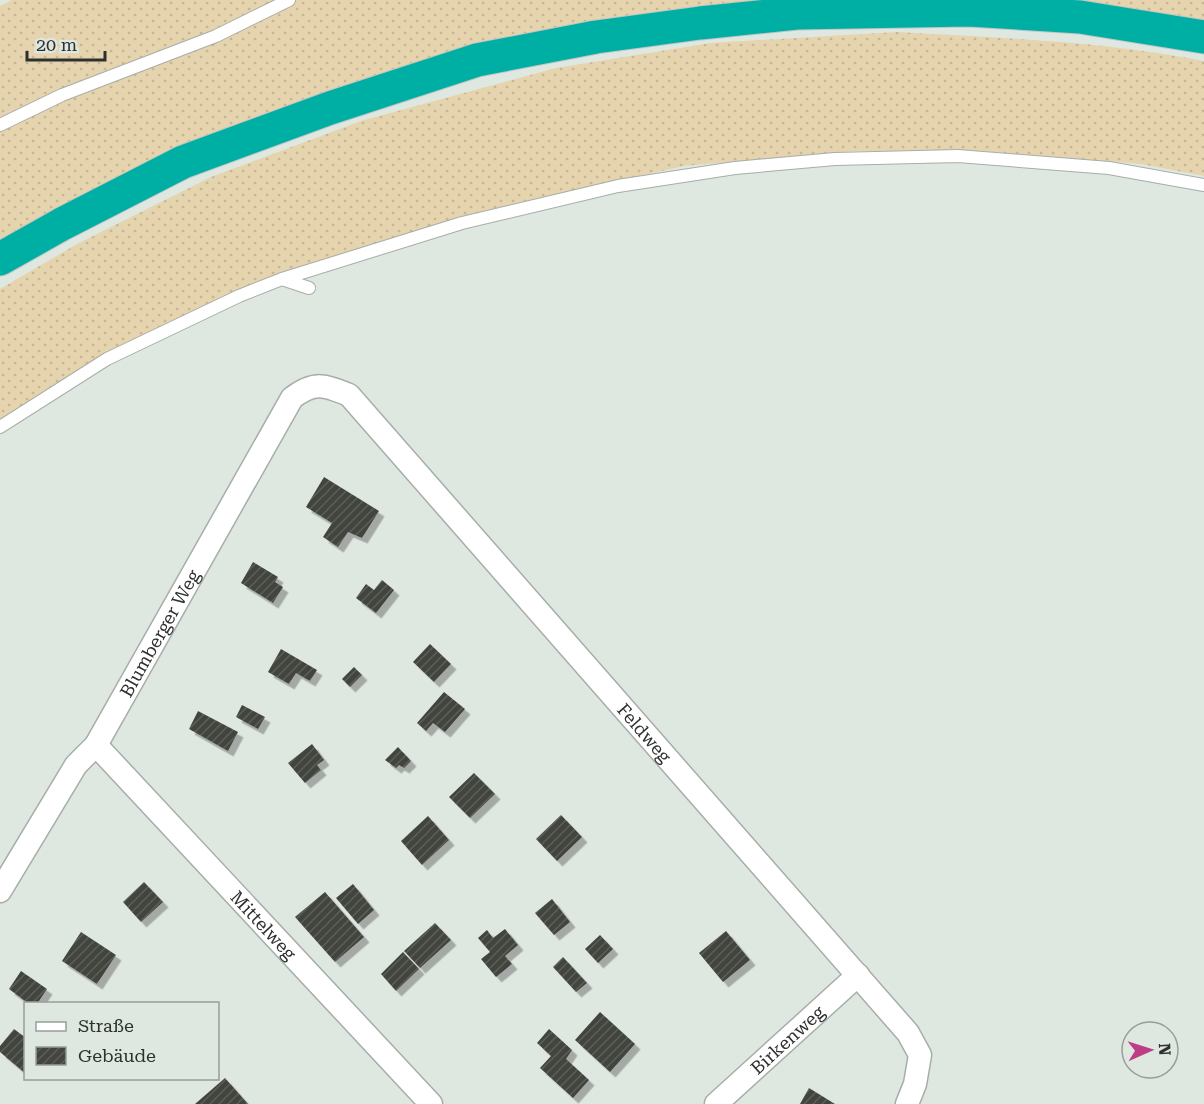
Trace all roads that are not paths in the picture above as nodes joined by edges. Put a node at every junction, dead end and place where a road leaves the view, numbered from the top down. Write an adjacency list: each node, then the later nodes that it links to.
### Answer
1 (288, 0): 3 (lane)
2 (1204, 37): 5 (highway)
3 (0, 125)
4 (1204, 185): 6 (lane)
5 (0, 259)
6 (282, 279): 7 (lane); 9 (lane)
7 (309, 288)
8 (324, 385): 10 (street, Blumberger Weg); 12 (street, Feldweg)
9 (0, 427)
10 (96, 746): 11 (street, Blumberger Weg); 13 (street, Mittelweg)
11 (0, 891)
12 (858, 975): 14 (street, Birkenweg); 15 (street, Feldweg)
13 (431, 1104)
14 (716, 1104)
15 (907, 1104)

